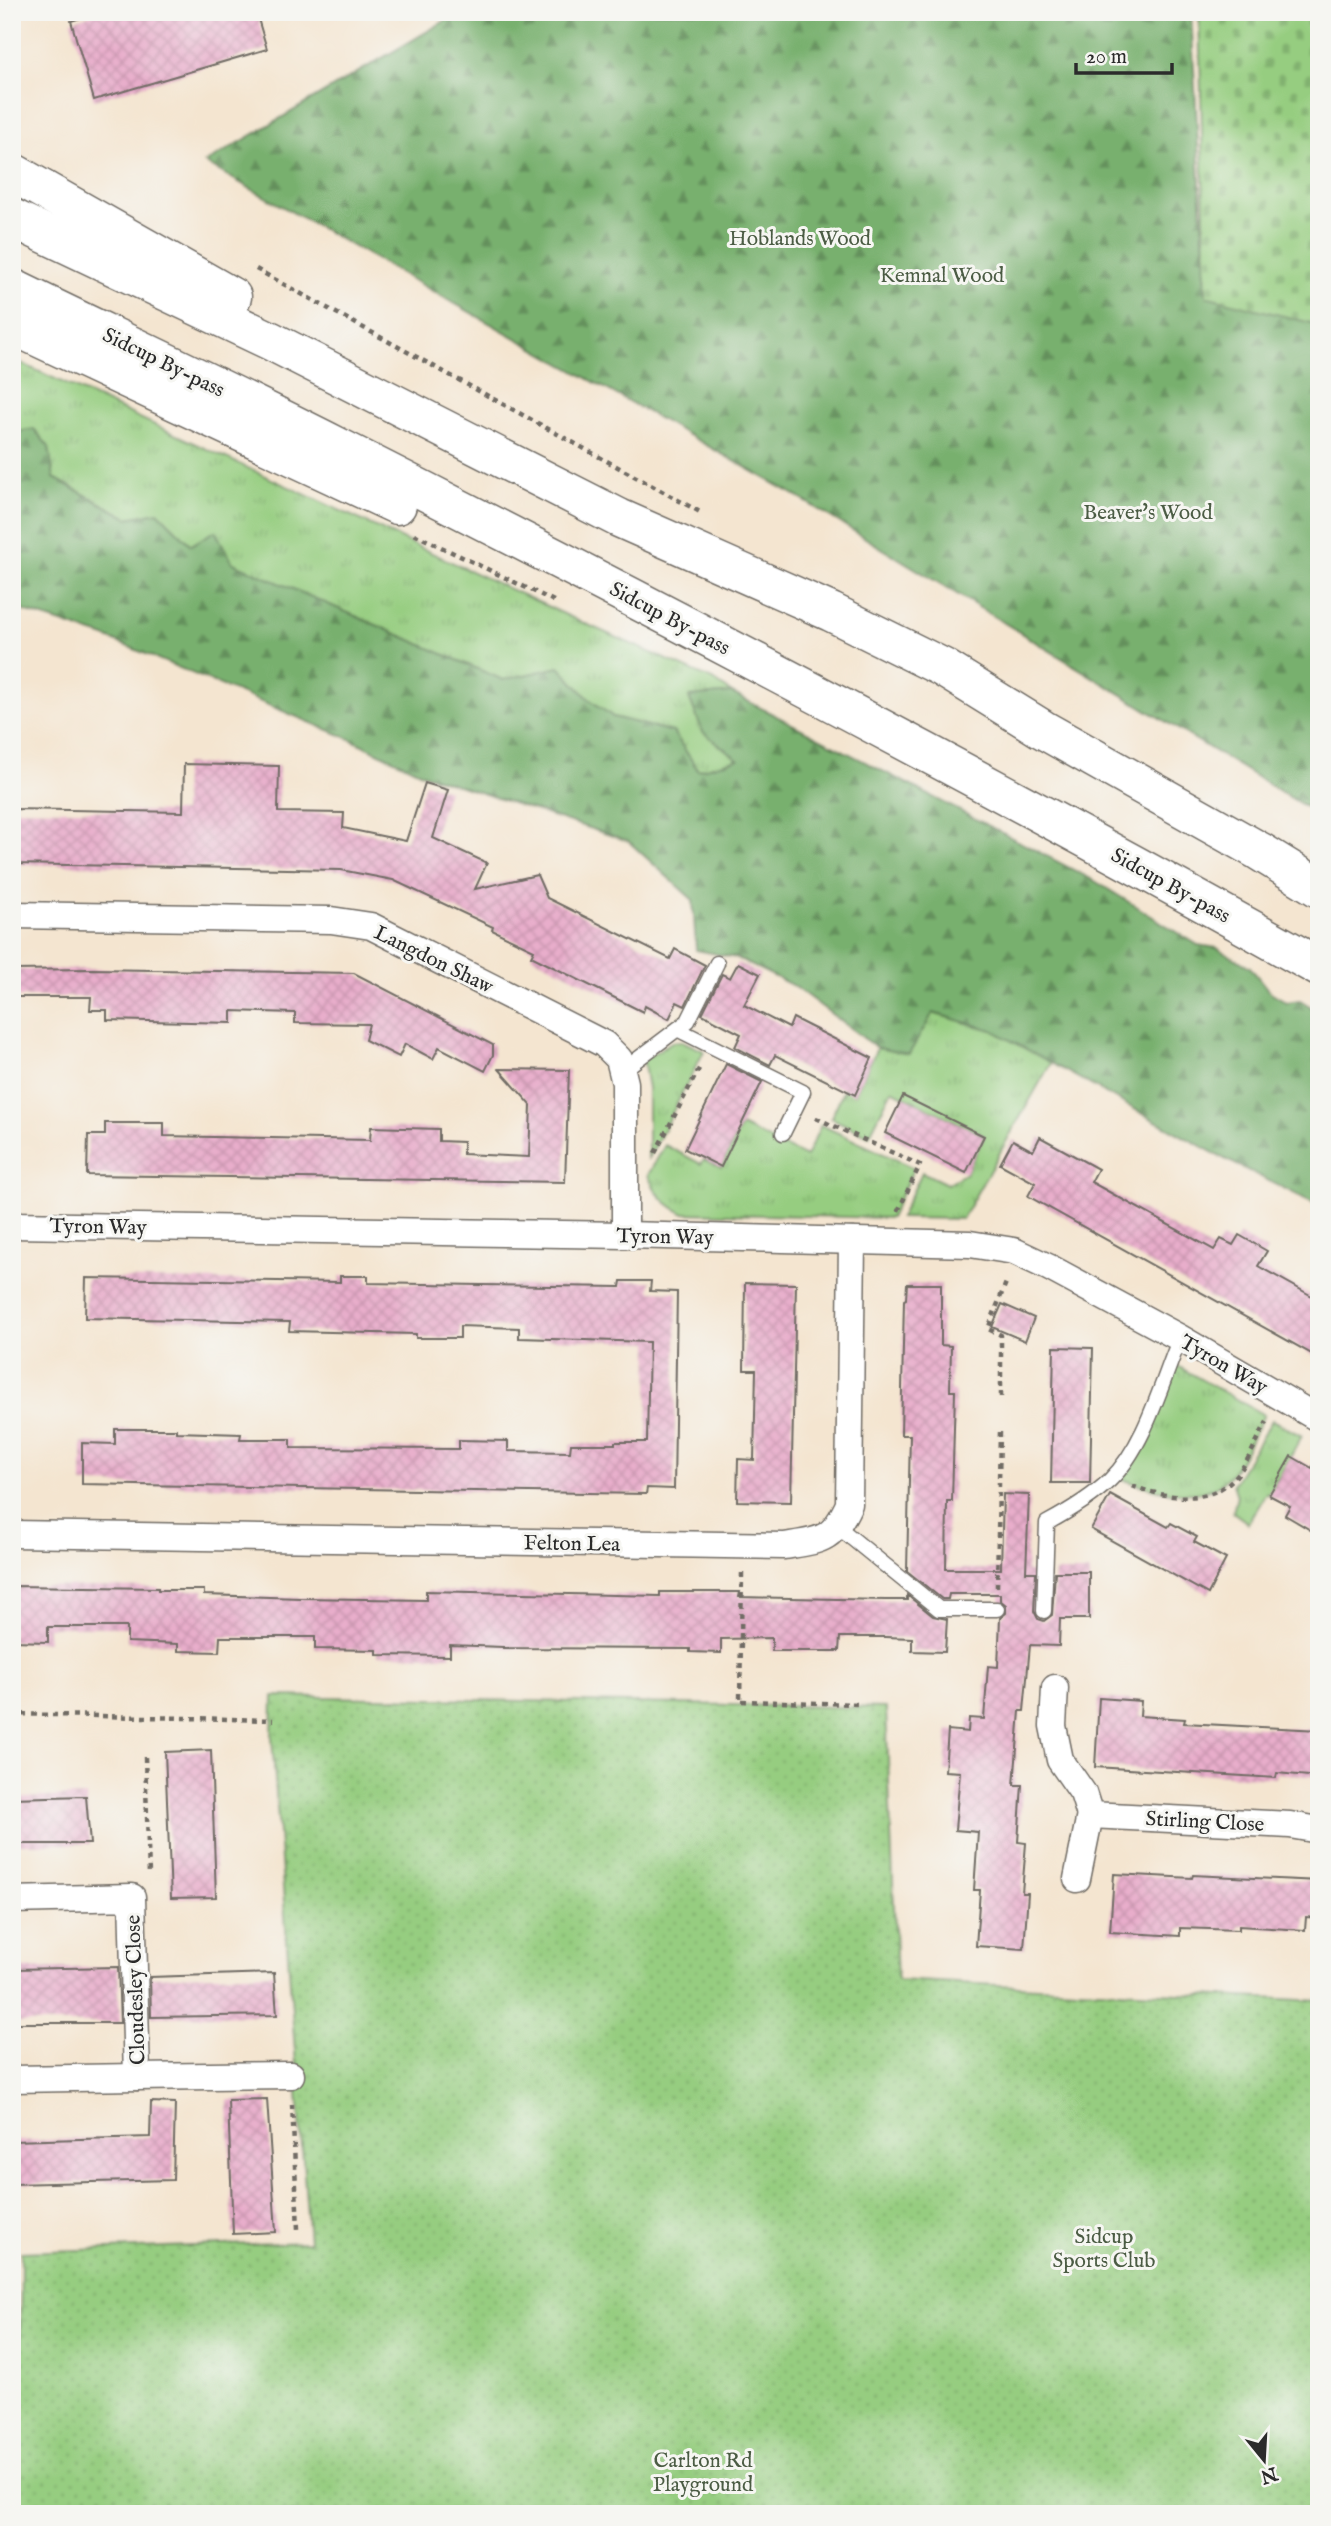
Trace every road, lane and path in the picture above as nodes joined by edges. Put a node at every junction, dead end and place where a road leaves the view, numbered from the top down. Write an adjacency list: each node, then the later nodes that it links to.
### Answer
1 (12, 172): 6 (highway)
2 (12, 218): 6 (highway)
3 (248, 265): 7 (path)
4 (12, 288): 10 (highway, Sidcup By-pass)
5 (12, 325): 10 (highway)
6 (619, 518): 11 (highway)
7 (711, 518)
8 (411, 533): 9 (path)
9 (560, 604)
10 (677, 621): 14 (highway, Sidcup By-pass)
11 (1319, 888)
12 (12, 915): 17 (street, Langdon Shaw)
13 (717, 963): 15 (lane)
14 (1319, 967)
15 (679, 1030): 16 (lane); 17 (lane)
16 (711, 1046): 18 (lane); 20 (path)
17 (622, 1071): 20 (street, Langdon Shaw)
18 (795, 1109): 19 (lane); 24 (path)
19 (783, 1133)
20 (625, 1177): 22 (street, Langdon Shaw)
21 (12, 1225): 22 (street, Tyron Way)
22 (625, 1235): 23 (street, Tyron Way)
23 (852, 1241): 24 (street, Tyron Way); 32 (street)
24 (883, 1242): 25 (street, Tyron Way)
25 (1018, 1253): 26 (street, Tyron Way); 27 (path)
26 (1180, 1338): 28 (street, Tyron Way); 31 (lane)
27 (1001, 1397)
28 (1280, 1397): 29 (street, Tyron Way); 31 (path, Tyron Way)
29 (1319, 1419)
30 (1000, 1431): 35 (path)
31 (1111, 1479): 36 (lane)
32 (838, 1527): 34 (street, Felton Lea); 35 (lane)
33 (12, 1534): 34 (street, Felton Lea)
34 (743, 1545): 38 (path)
35 (997, 1609)
36 (1044, 1611)
37 (1055, 1688): 42 (street)
38 (860, 1704)
39 (12, 1714): 40 (path)
40 (273, 1720)
41 (145, 1757): 45 (path)
42 (1090, 1815): 43 (street, Stirling Close); 44 (street)
43 (1319, 1830)
44 (1077, 1879)
45 (132, 1897): 46 (street, Cloudesley Close); 48 (street, Cloudesley Close)
46 (12, 1900)
47 (291, 2075): 48 (street, Cloudesley Close); 50 (path)
48 (137, 2077): 49 (street, Cloudesley Close)
49 (12, 2079)
50 (298, 2229)

